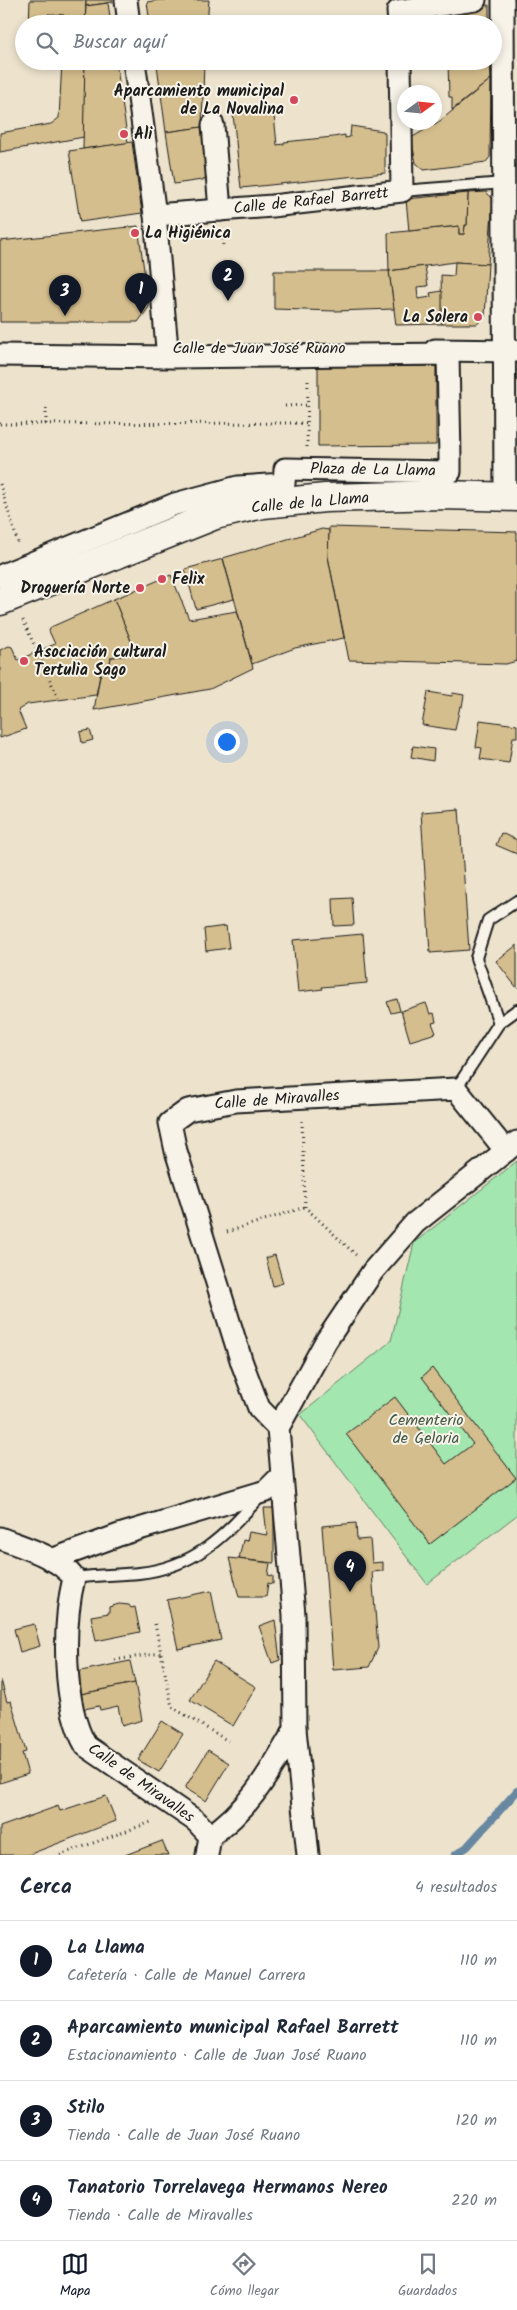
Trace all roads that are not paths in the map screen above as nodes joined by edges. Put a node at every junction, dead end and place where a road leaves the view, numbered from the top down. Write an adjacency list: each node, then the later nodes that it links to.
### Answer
1 (126, 0): 4 (street)
2 (475, 0): 5 (street)
3 (503, 0): 8 (street)
4 (128, 15)
5 (398, 15)
6 (135, 70): 13 (street)
7 (400, 70): 11 (street)
8 (510, 75): 10 (street)
9 (213, 125): 12 (street, Calle de Rafael Barrett)
10 (504, 183): 11 (lane); 16 (street)
11 (402, 192): 12 (street, Calle de Rafael Barrett)
12 (220, 210): 13 (street, Calle de Rafael Barrett)
13 (155, 215): 15 (street)
14 (0, 346): 15 (street, Calle de Juan José Ruano)
15 (167, 348): 16 (street, Calle de Juan José Ruano)
16 (511, 351): 18 (street)
17 (0, 355): 19 (street, Plaza de La Llama)
18 (511, 496): 19 (main road, Calle de la Llama)
19 (4, 591)
20 (517, 901): 22 (lane)
21 (517, 1010): 22 (lane)
22 (499, 1023): 23 (lane)
23 (456, 1088): 24 (street); 25 (street, Calle de Miravalles)
24 (512, 1146): 25 (street)
25 (278, 1428): 26 (street)
26 (273, 1484): 28 (street); 29 (lane); 30 (street)
27 (0, 1538): 28 (street)
28 (51, 1560): 29 (street)
29 (74, 1578): 31 (street, Calle de Miravalles)
30 (295, 1729): 31 (street, Calle de Miravalles); 32 (street)
31 (208, 1846)
32 (308, 1855)

